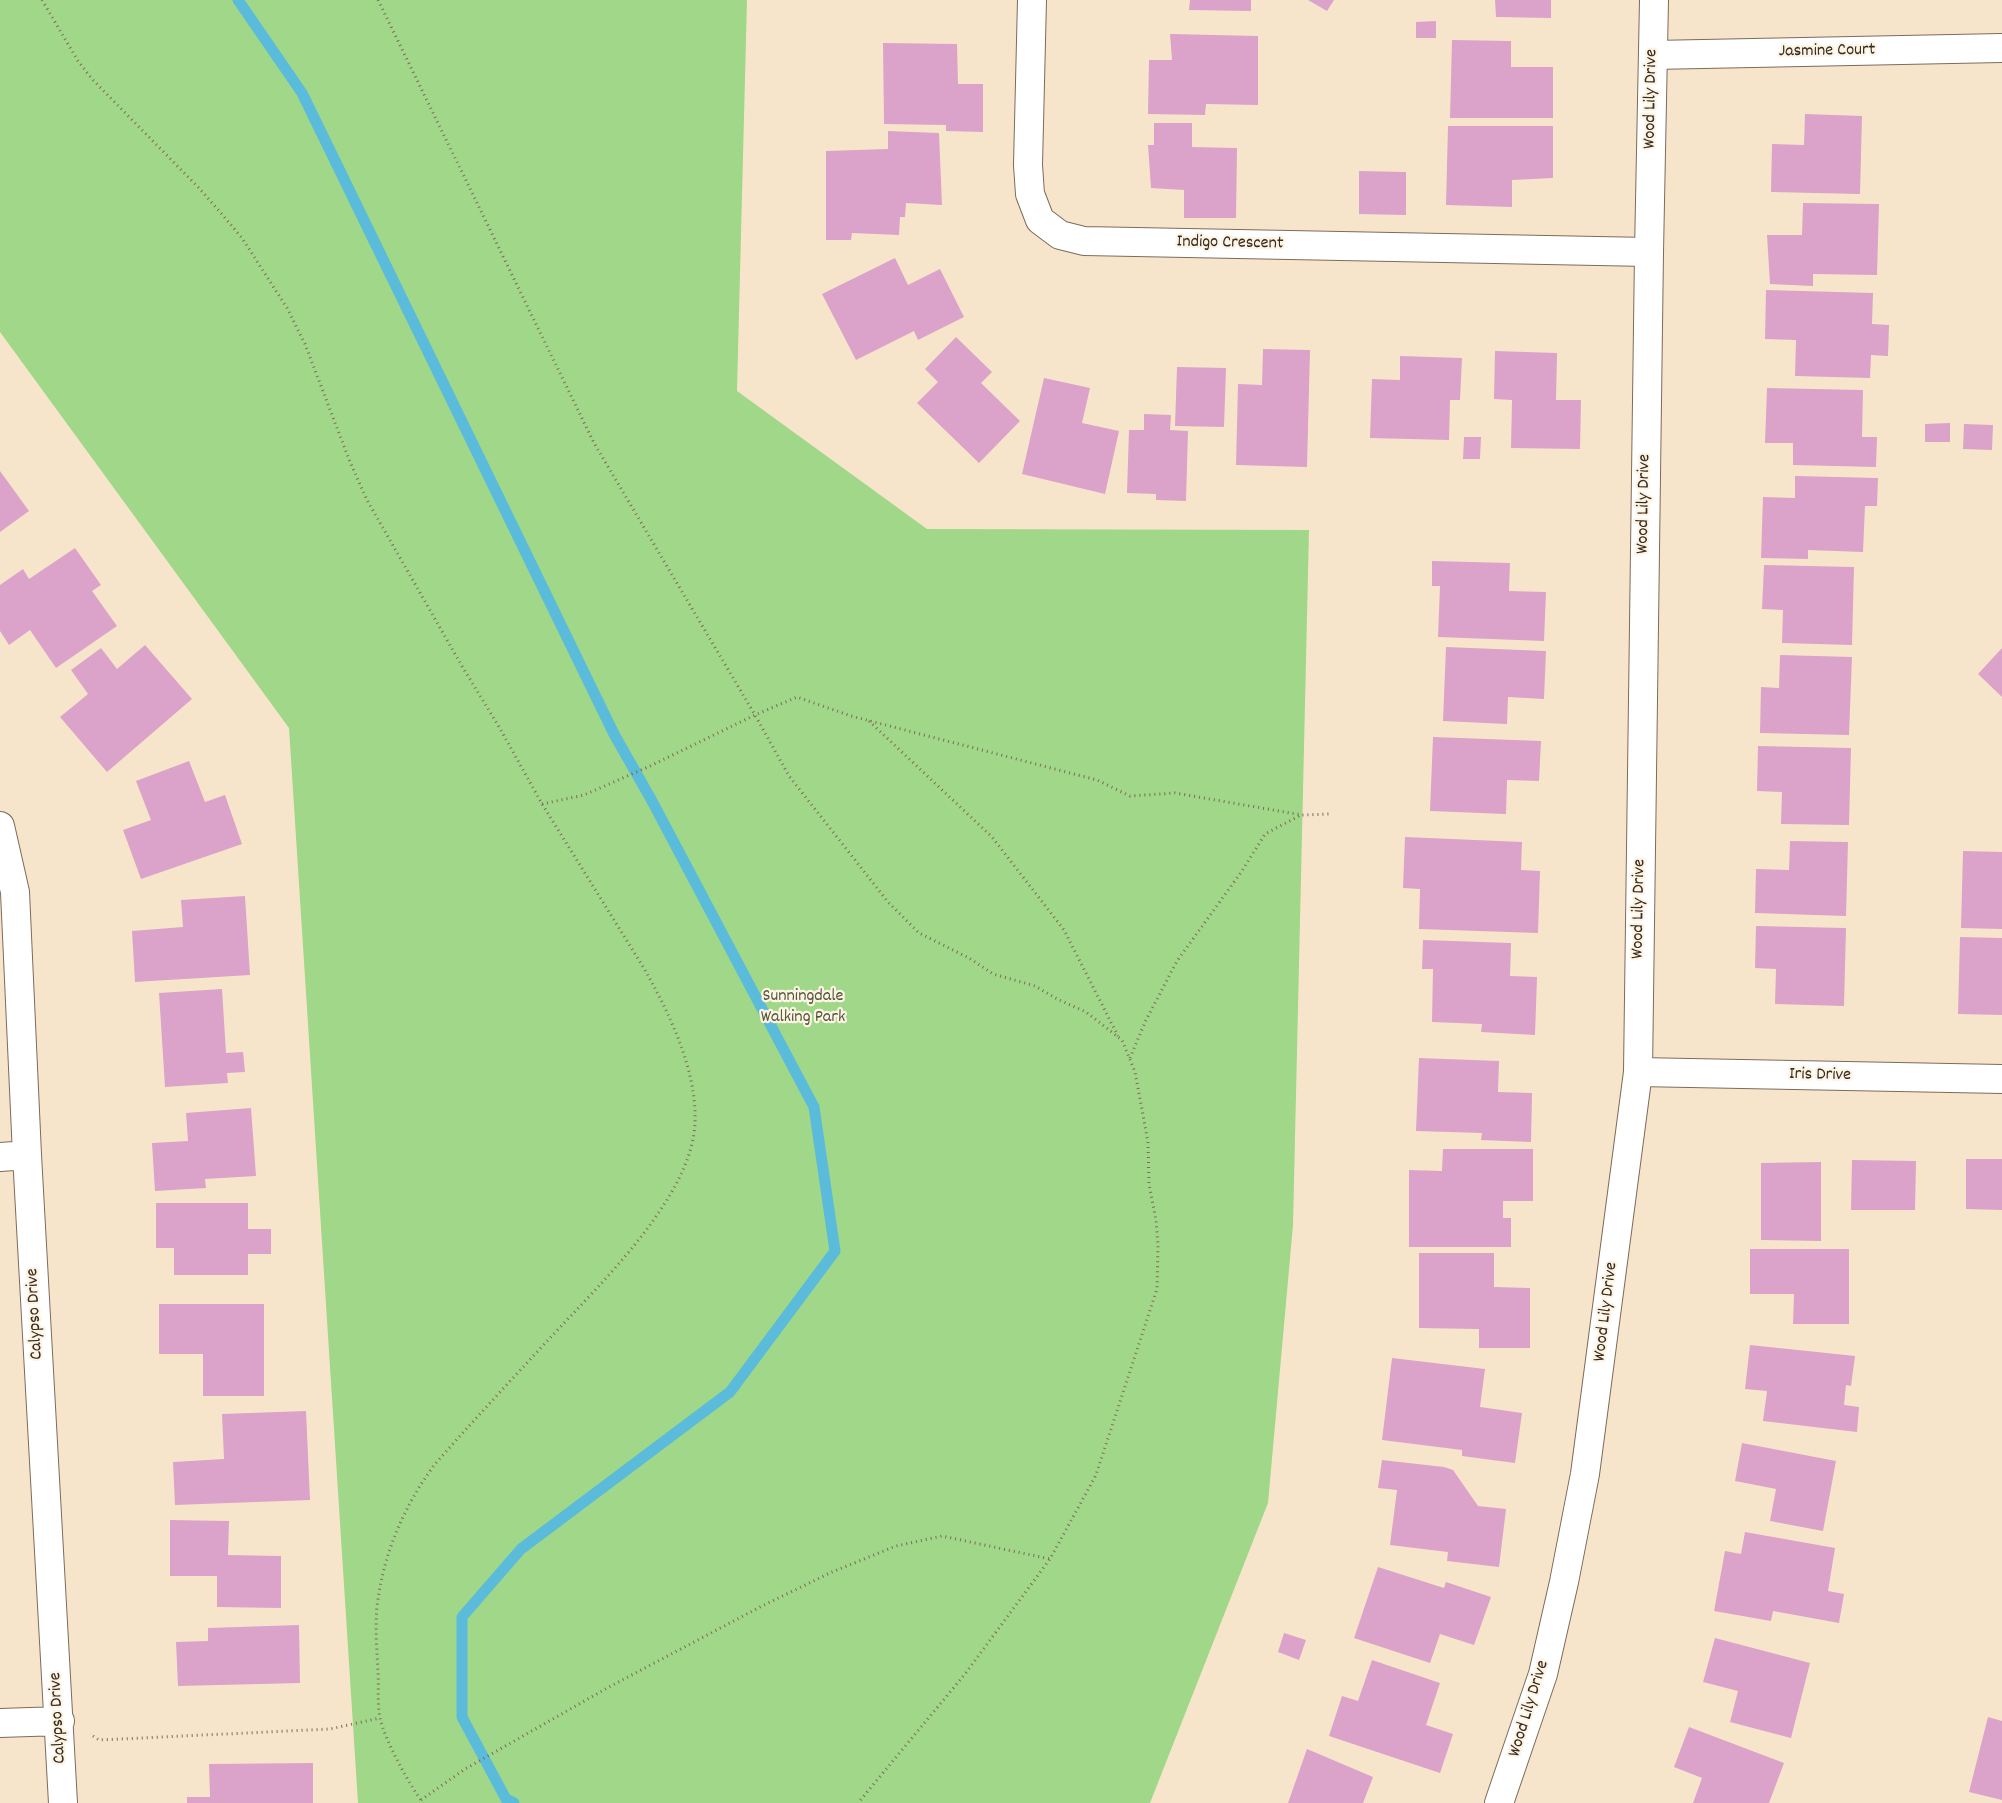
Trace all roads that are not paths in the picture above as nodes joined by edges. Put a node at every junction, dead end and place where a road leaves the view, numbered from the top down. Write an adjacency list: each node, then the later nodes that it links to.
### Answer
1 (1032, 0): 5 (street, Indigo Crescent)
2 (1654, 0): 4 (street, Wood Lily Drive)
3 (2002, 48): 4 (street, Jasmine Court)
4 (1653, 55): 5 (street, Wood Lily Drive)
5 (1649, 252): 7 (street, Wood Lily Drive)
6 (0, 826): 9 (street, Calypso Drive)
7 (1638, 1072): 8 (street, Iris Drive); 14 (street, Wood Lily Drive)
8 (2002, 1079)
9 (27, 1156): 10 (street); 11 (street, Calypso Drive)
10 (0, 1157)
11 (60, 1721): 12 (street); 13 (street, Calypso Drive)
12 (0, 1723)
13 (64, 1803)
14 (1499, 1803)

